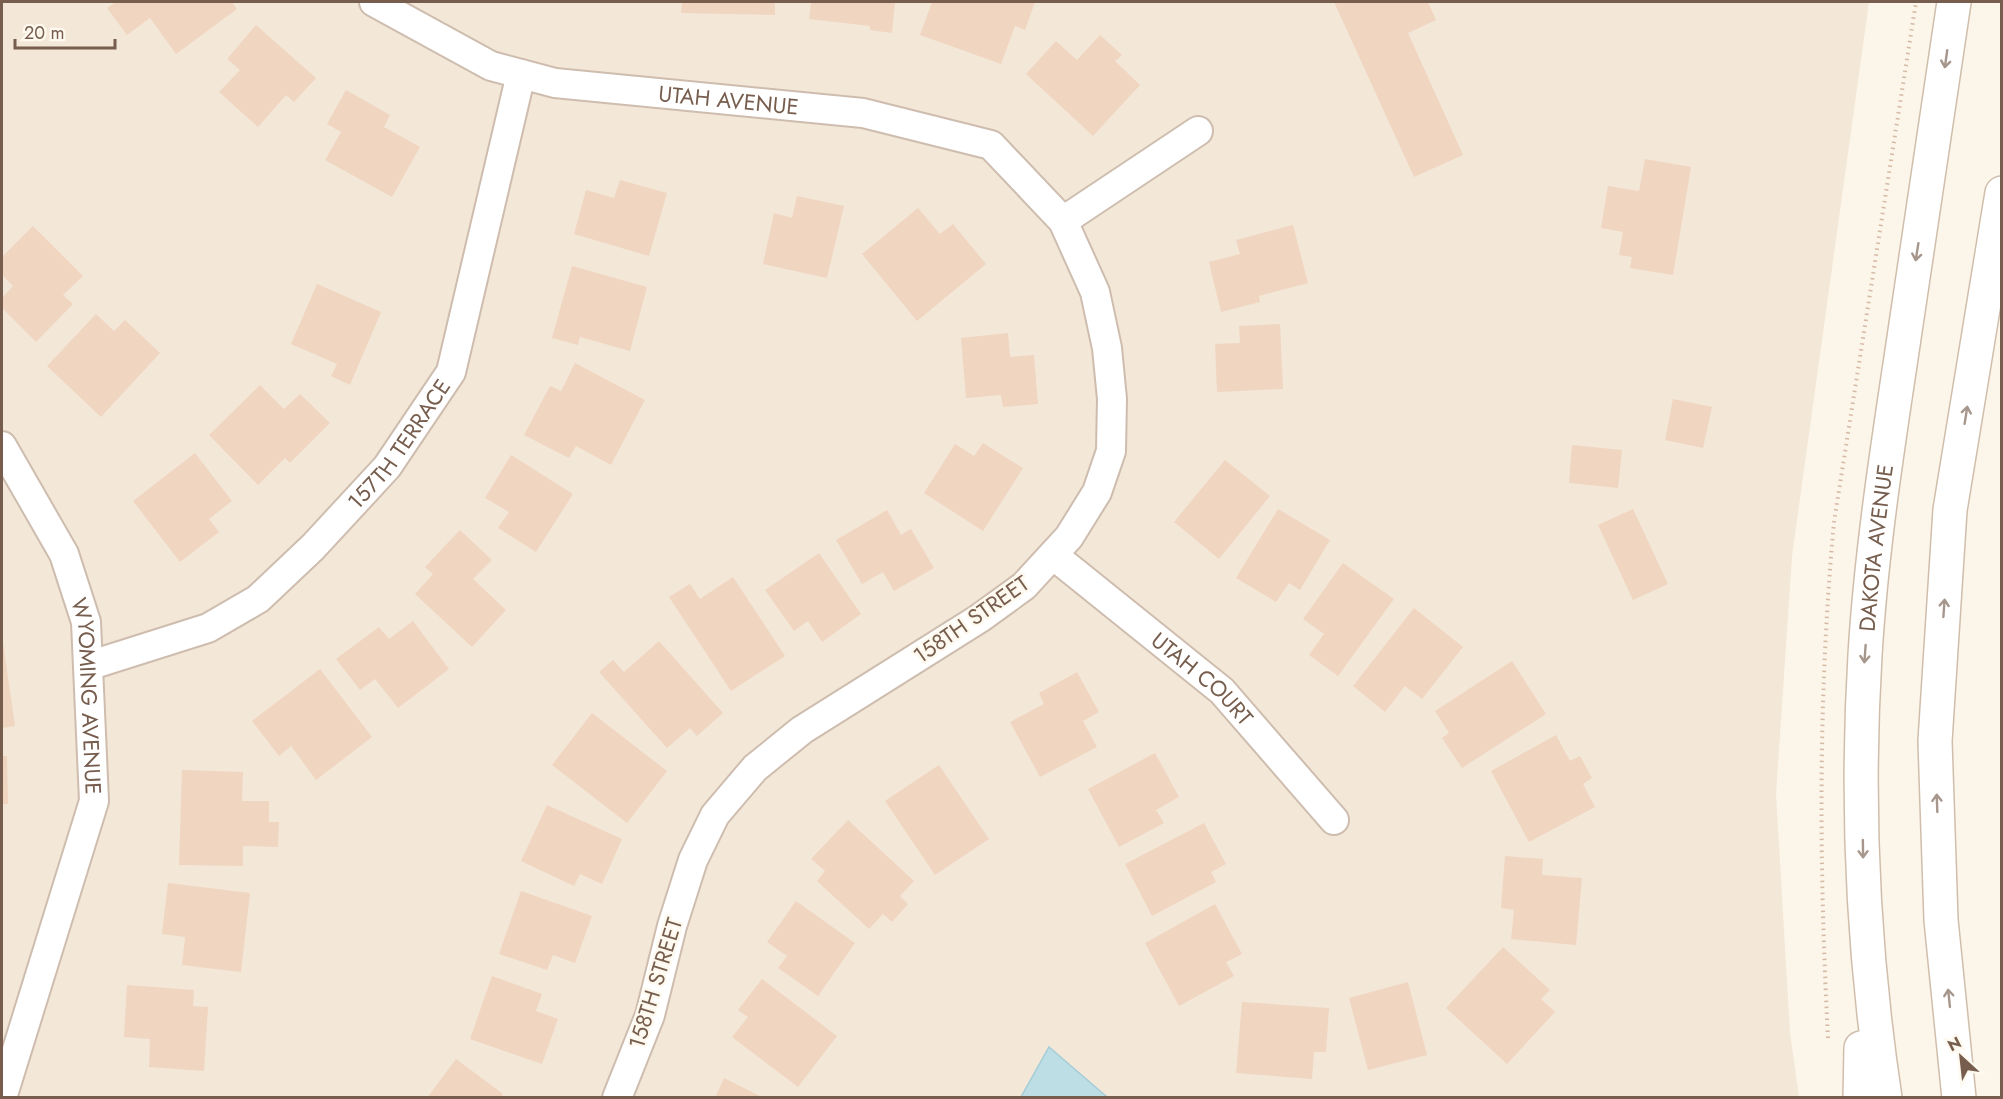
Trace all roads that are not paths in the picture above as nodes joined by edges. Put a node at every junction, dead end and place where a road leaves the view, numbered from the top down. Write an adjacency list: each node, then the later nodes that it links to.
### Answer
1 (374, 2): 3 (street, UTAH AVENUE)
2 (1954, 2): 11 (main road, DAKOTA AVENUE, one-way to 11)
3 (521, 74): 6 (street, UTAH AVENUE); 9 (street, 157TH TERRACE)
4 (1198, 131): 6 (street)
5 (2001, 193): 16 (main road, one-way to 5)
6 (1063, 221): 8 (street, 158TH STREET)
7 (2, 446): 9 (street, WYOMING AVENUE)
8 (1053, 555): 10 (street, UTAH COURT); 13 (street, 158TH STREET)
9 (88, 666): 12 (street, WYOMING AVENUE)
10 (1334, 820)
11 (1864, 894): 14 (main road); 15 (main road, DAKOTA AVENUE)
12 (2, 1098)
13 (617, 1098)
14 (1860, 1098)
15 (1885, 1098)
16 (1959, 1098)

